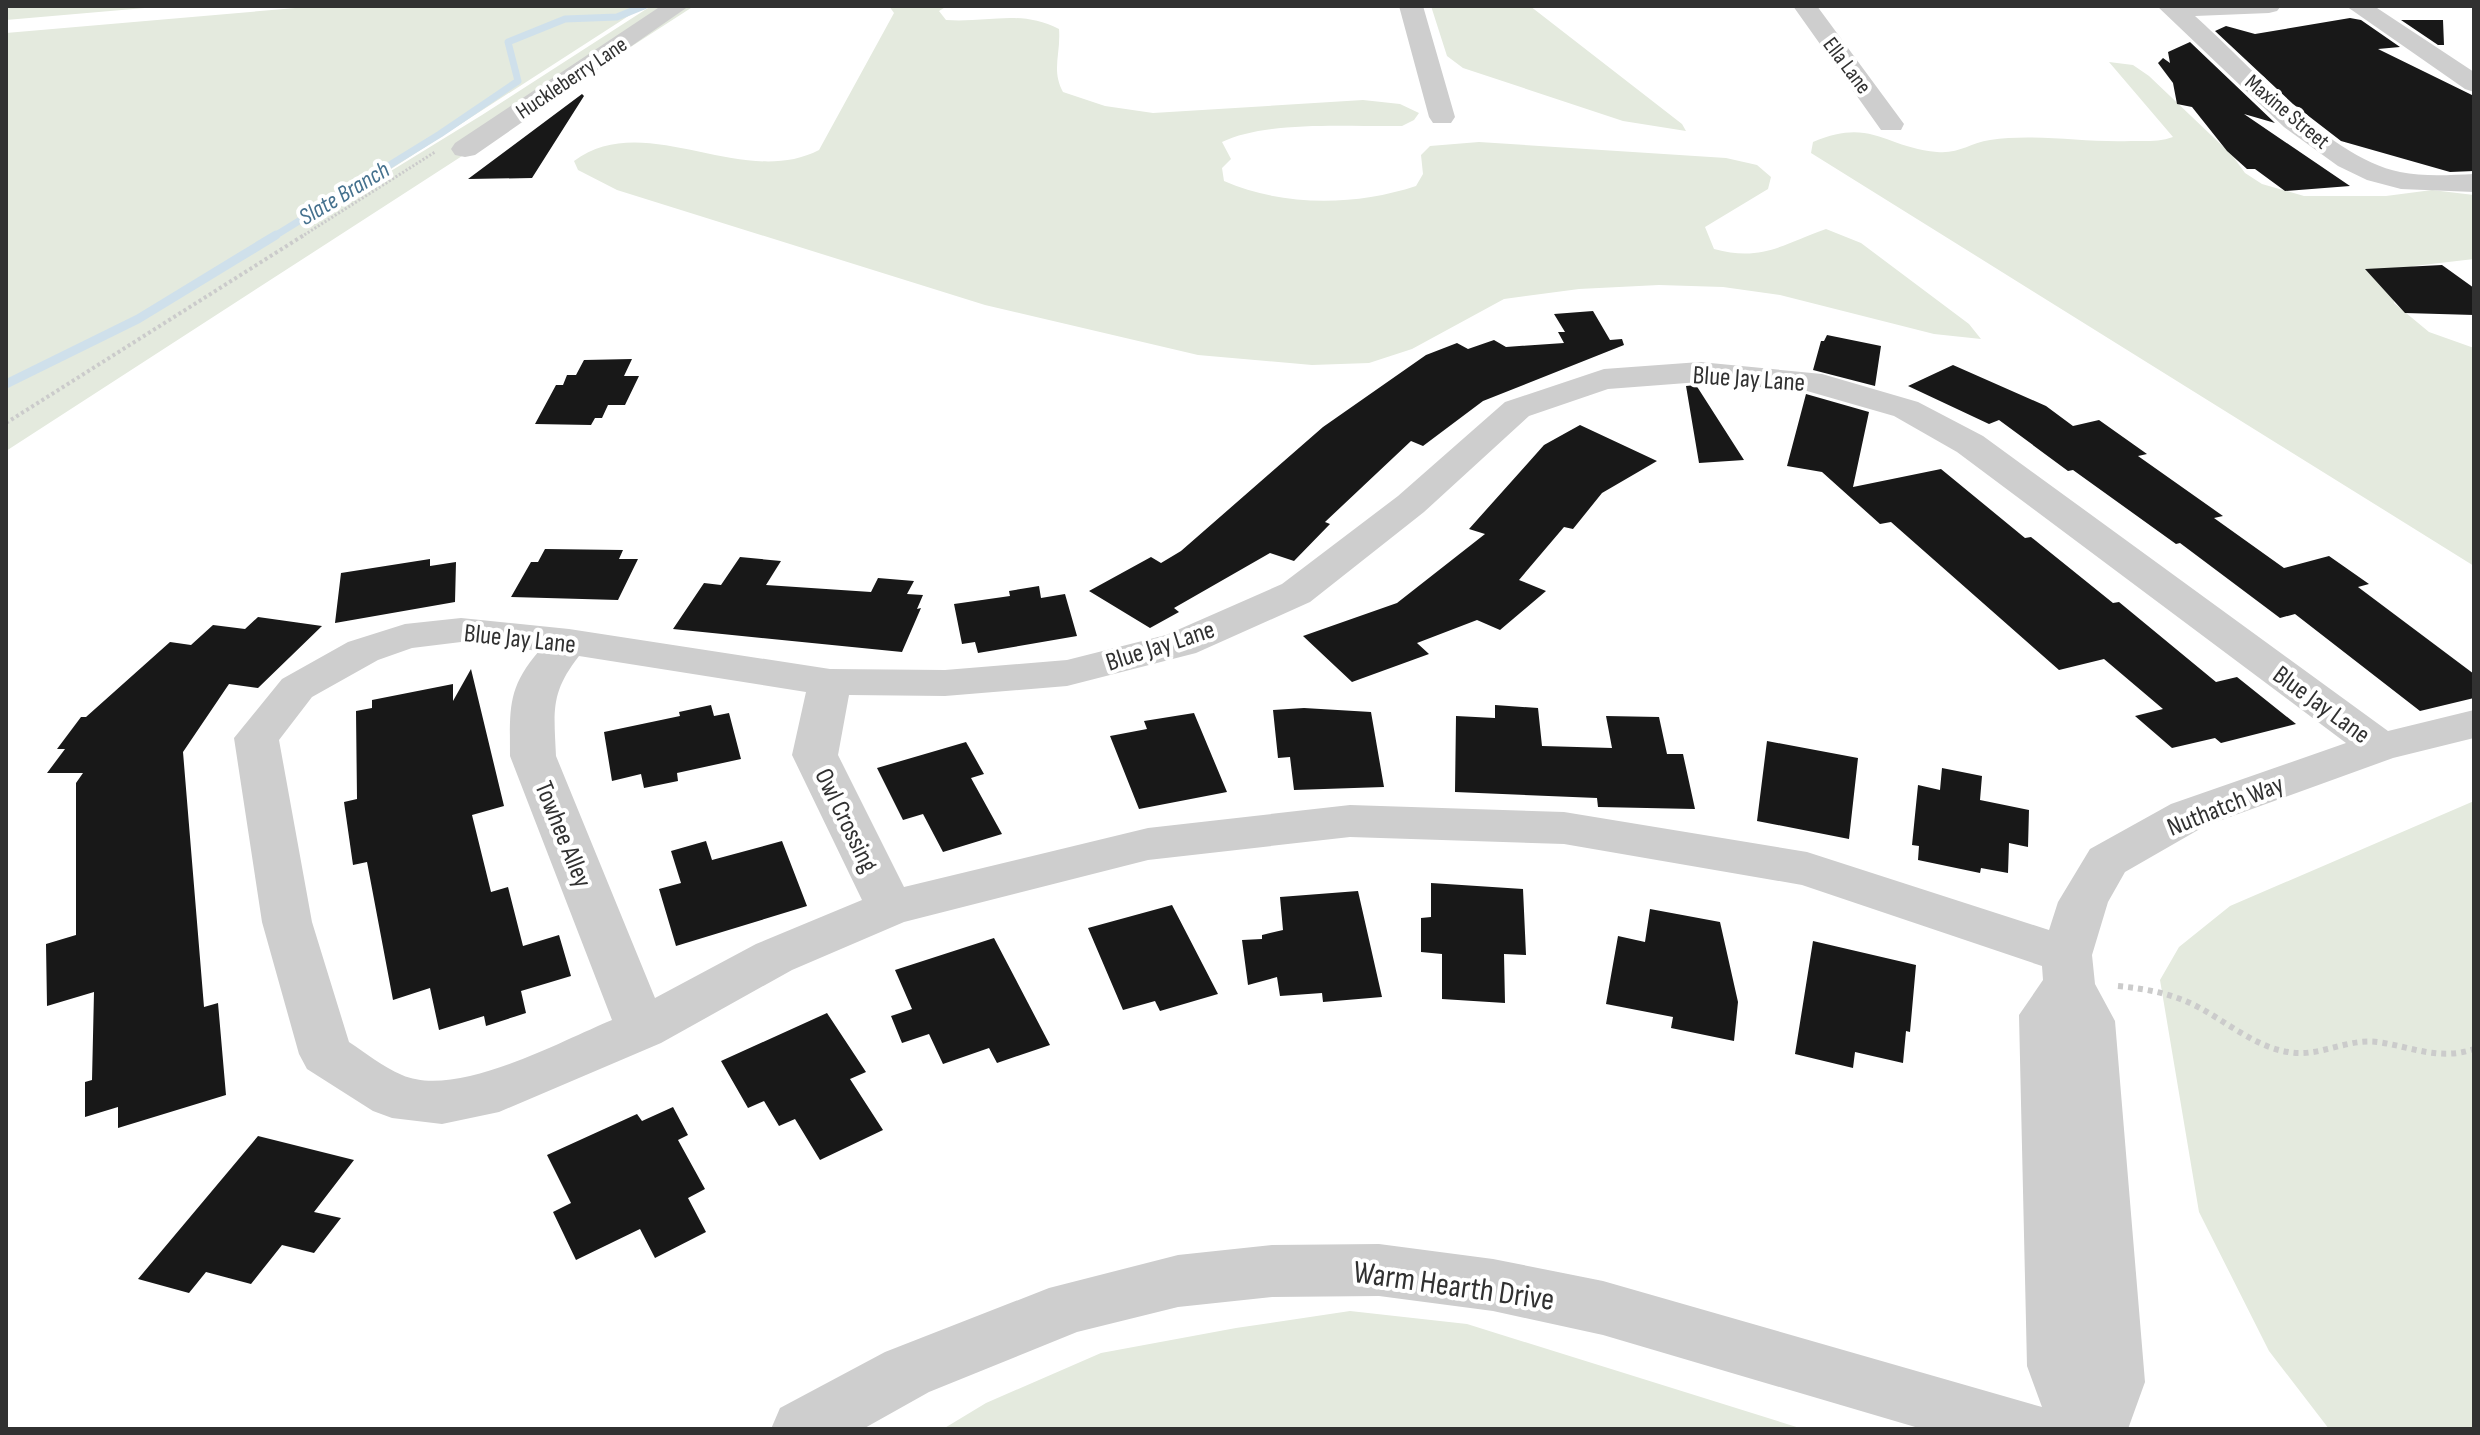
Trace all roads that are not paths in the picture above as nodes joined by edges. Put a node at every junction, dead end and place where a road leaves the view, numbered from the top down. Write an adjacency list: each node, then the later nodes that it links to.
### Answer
1 (677, 6): 10 (street, Huckleberry Lane)
2 (1411, 6): 8 (street)
3 (1805, 6): 9 (street, Ella Lane)
4 (2269, 6): 6 (street)
5 (2358, 6): 7 (street)
6 (2171, 8): 11 (street, Maxine Street)
7 (2474, 84)
8 (1442, 117)
9 (1891, 124)
10 (465, 149)
11 (2474, 183)
12 (569, 642): 13 (street, Blue Jay Lane); 18 (street, Towhee Alley); 18 (street, Blue Jay Lane)
13 (830, 682): 15 (street, Blue Jay Lane); 16 (street, Owl Crossing)
14 (2474, 724): 15 (street, Nuthatch Way)
15 (2380, 747): 17 (street, Nuthatch Way)
16 (890, 908): 17 (street, Blue Jay Lane); 18 (street, Blue Jay Lane)
17 (2068, 970): 21 (street, Nuthatch Way); 22 (street)
18 (642, 1029)
19 (803, 1429): 20 (street, Warm Hearth Drive)
20 (2022, 1429)
21 (2082, 1429)
22 (2096, 1429)

